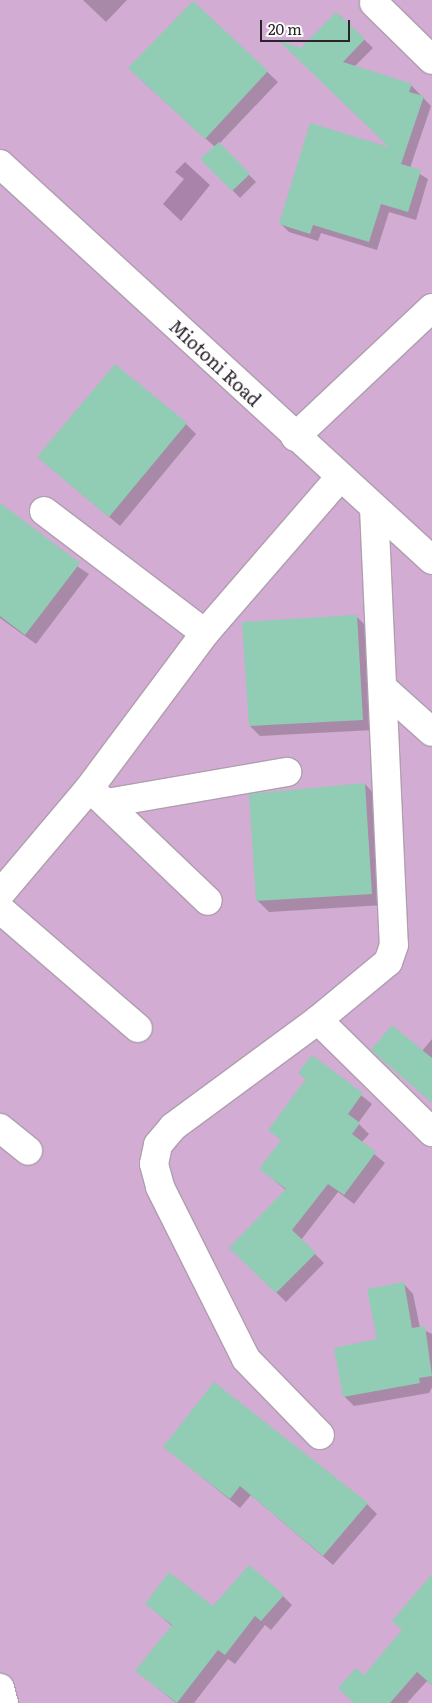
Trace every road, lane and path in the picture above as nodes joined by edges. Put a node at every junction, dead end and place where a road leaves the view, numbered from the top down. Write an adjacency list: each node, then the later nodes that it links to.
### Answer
1 (374, 3): 2 (street)
2 (432, 60)
3 (0, 164): 5 (street, Miotoni Road)
4 (432, 308): 5 (street)
5 (295, 437): 6 (street, Miotoni Road)
6 (340, 477): 7 (street, Miotoni Road); 10 (street)
7 (374, 508): 9 (street, Miotoni Road); 11 (street)
8 (44, 512): 10 (street)
9 (432, 560)
10 (206, 633): 14 (street)
11 (384, 688): 12 (street); 18 (street)
12 (432, 732)
13 (287, 772): 14 (street)
14 (98, 796): 15 (street); 16 (street)
15 (0, 894)
16 (208, 901)
17 (0, 909): 19 (street)
18 (318, 1020): 21 (street); 23 (street)
19 (138, 1028)
20 (0, 1128): 22 (street)
21 (432, 1132)
22 (28, 1151)
23 (320, 1435)
24 (0, 1688): 25 (street)
25 (4, 1703)

